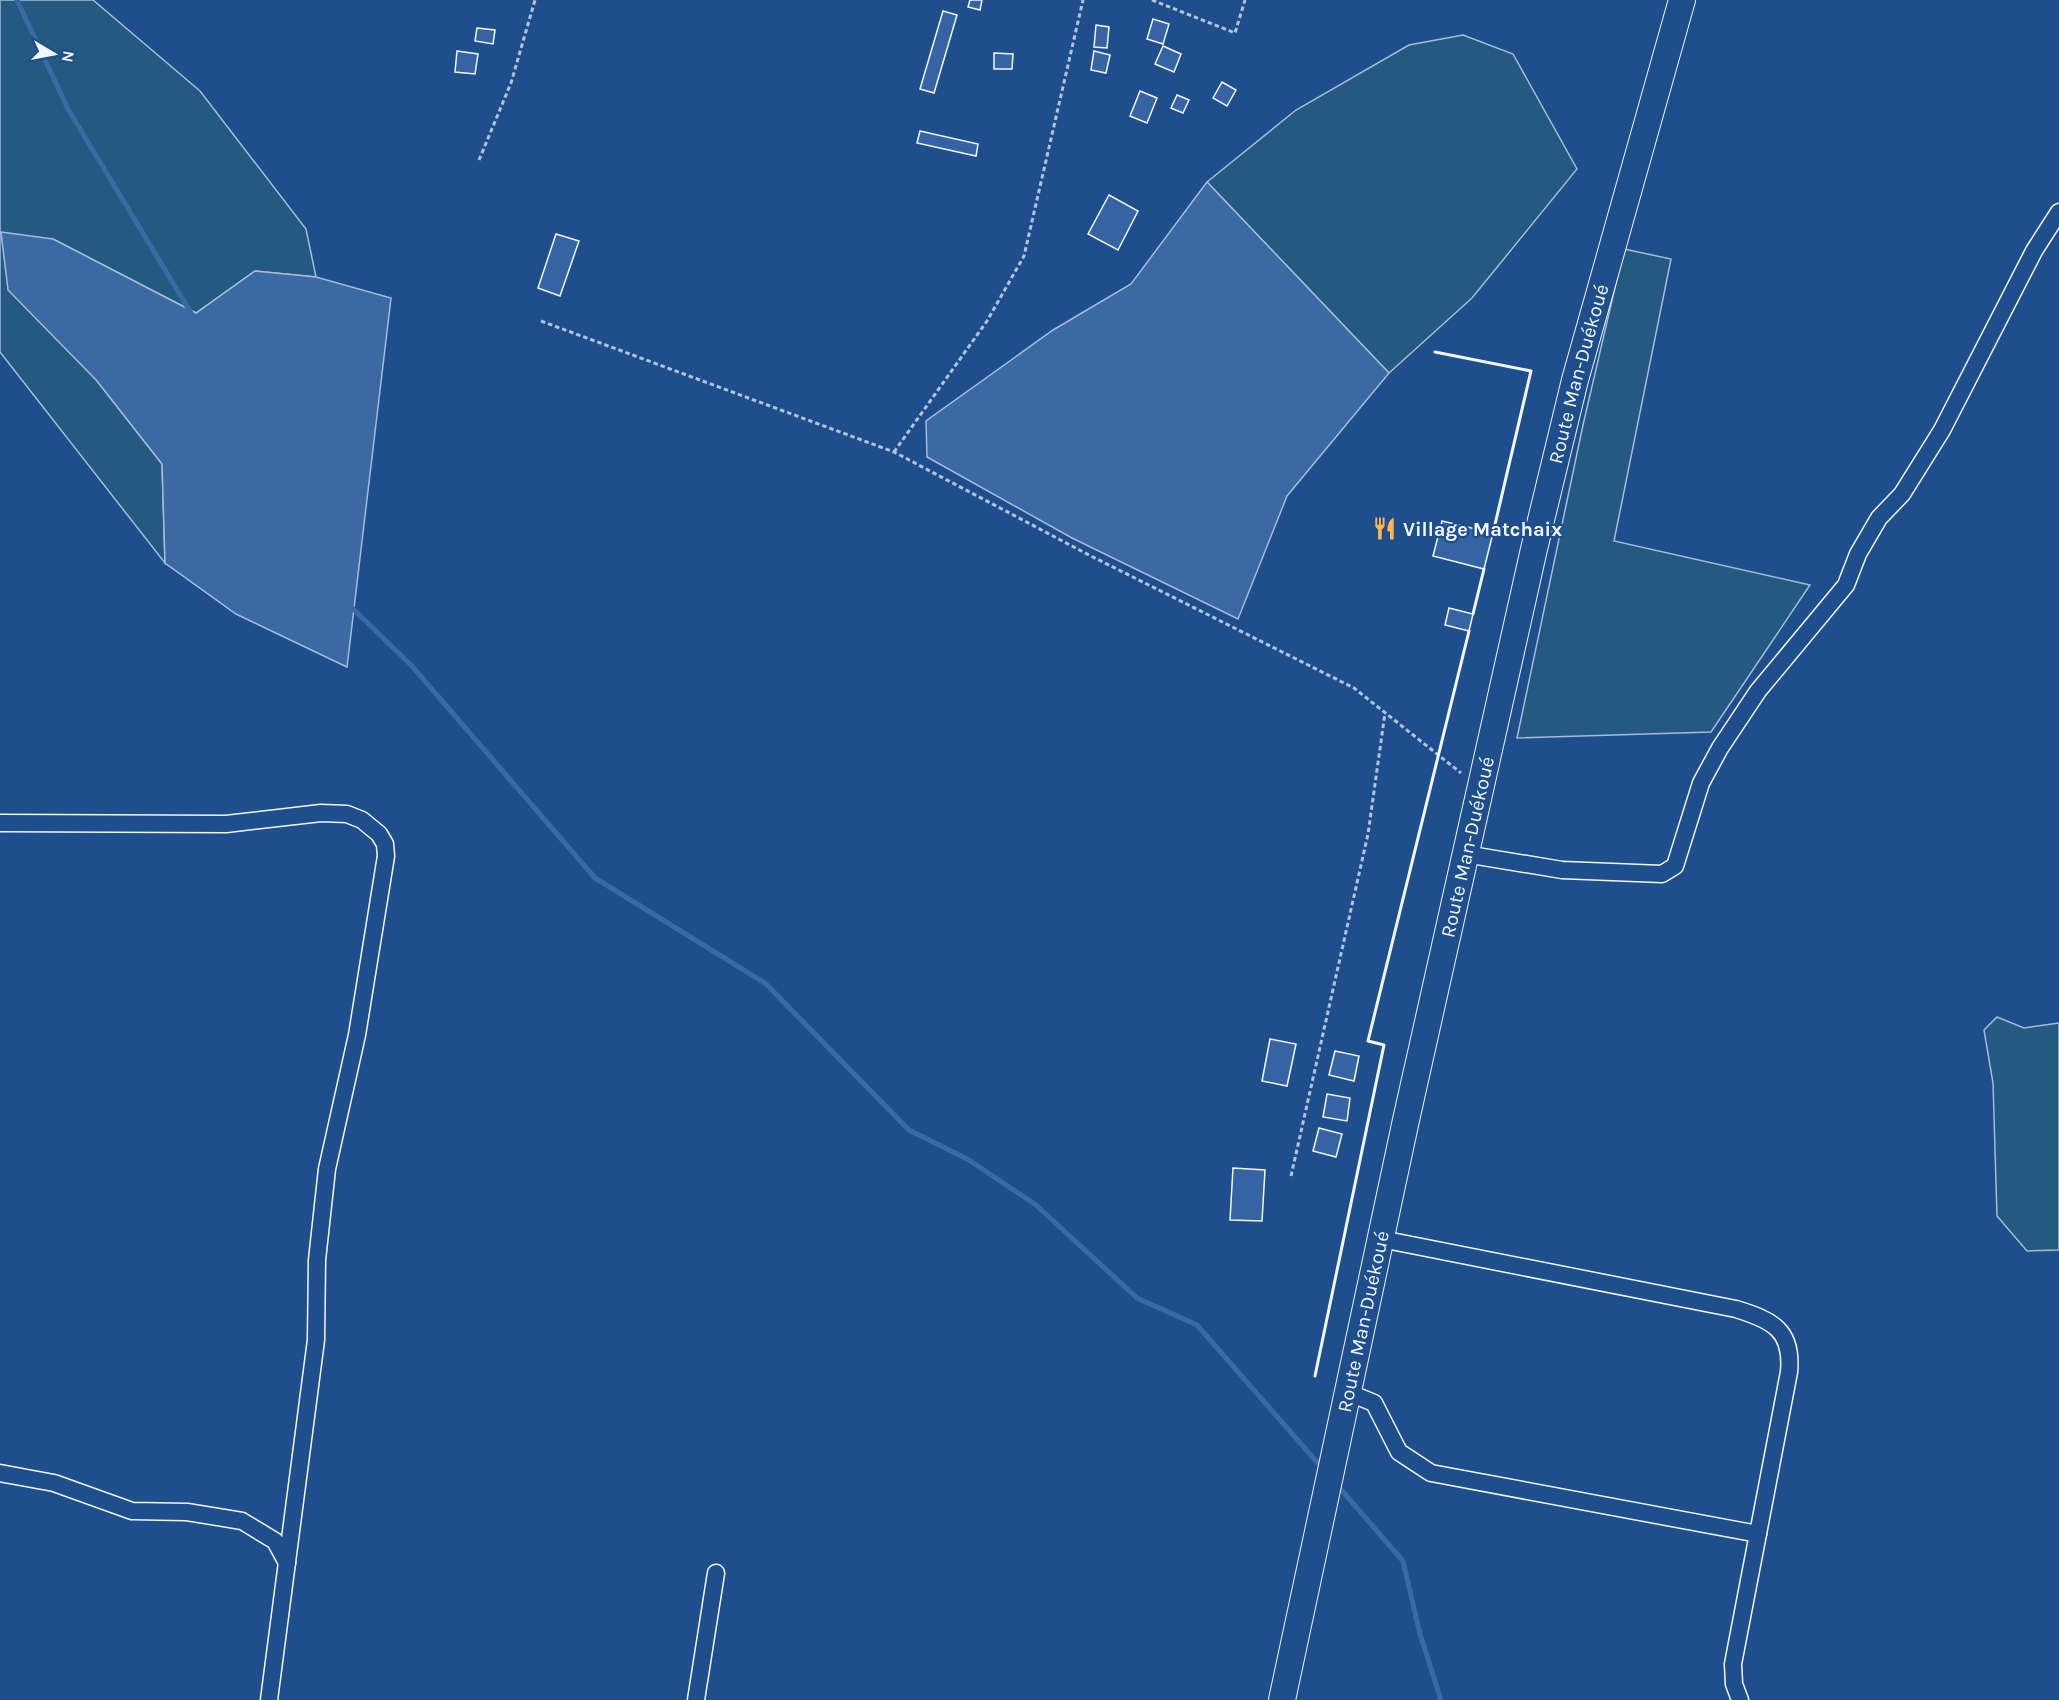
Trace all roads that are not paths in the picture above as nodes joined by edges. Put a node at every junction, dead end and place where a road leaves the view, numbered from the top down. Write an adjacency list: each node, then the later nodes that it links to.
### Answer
1 (1682, 0): 4 (main road, Route Man-Duékoué)
2 (2059, 212): 4 (street)
3 (0, 823): 9 (street)
4 (1465, 854): 5 (main road, Route Man-Duékoué)
5 (1381, 1239): 6 (main road, Route Man-Duékoué); 8 (street)
6 (1347, 1392): 8 (street); 13 (main road, Route Man-Duékoué)
7 (0, 1473): 9 (street)
8 (1758, 1534): 14 (street)
9 (288, 1563): 11 (street)
10 (716, 1573): 12 (street)
11 (269, 1700)
12 (696, 1700)
13 (1282, 1700)
14 (1740, 1700)

